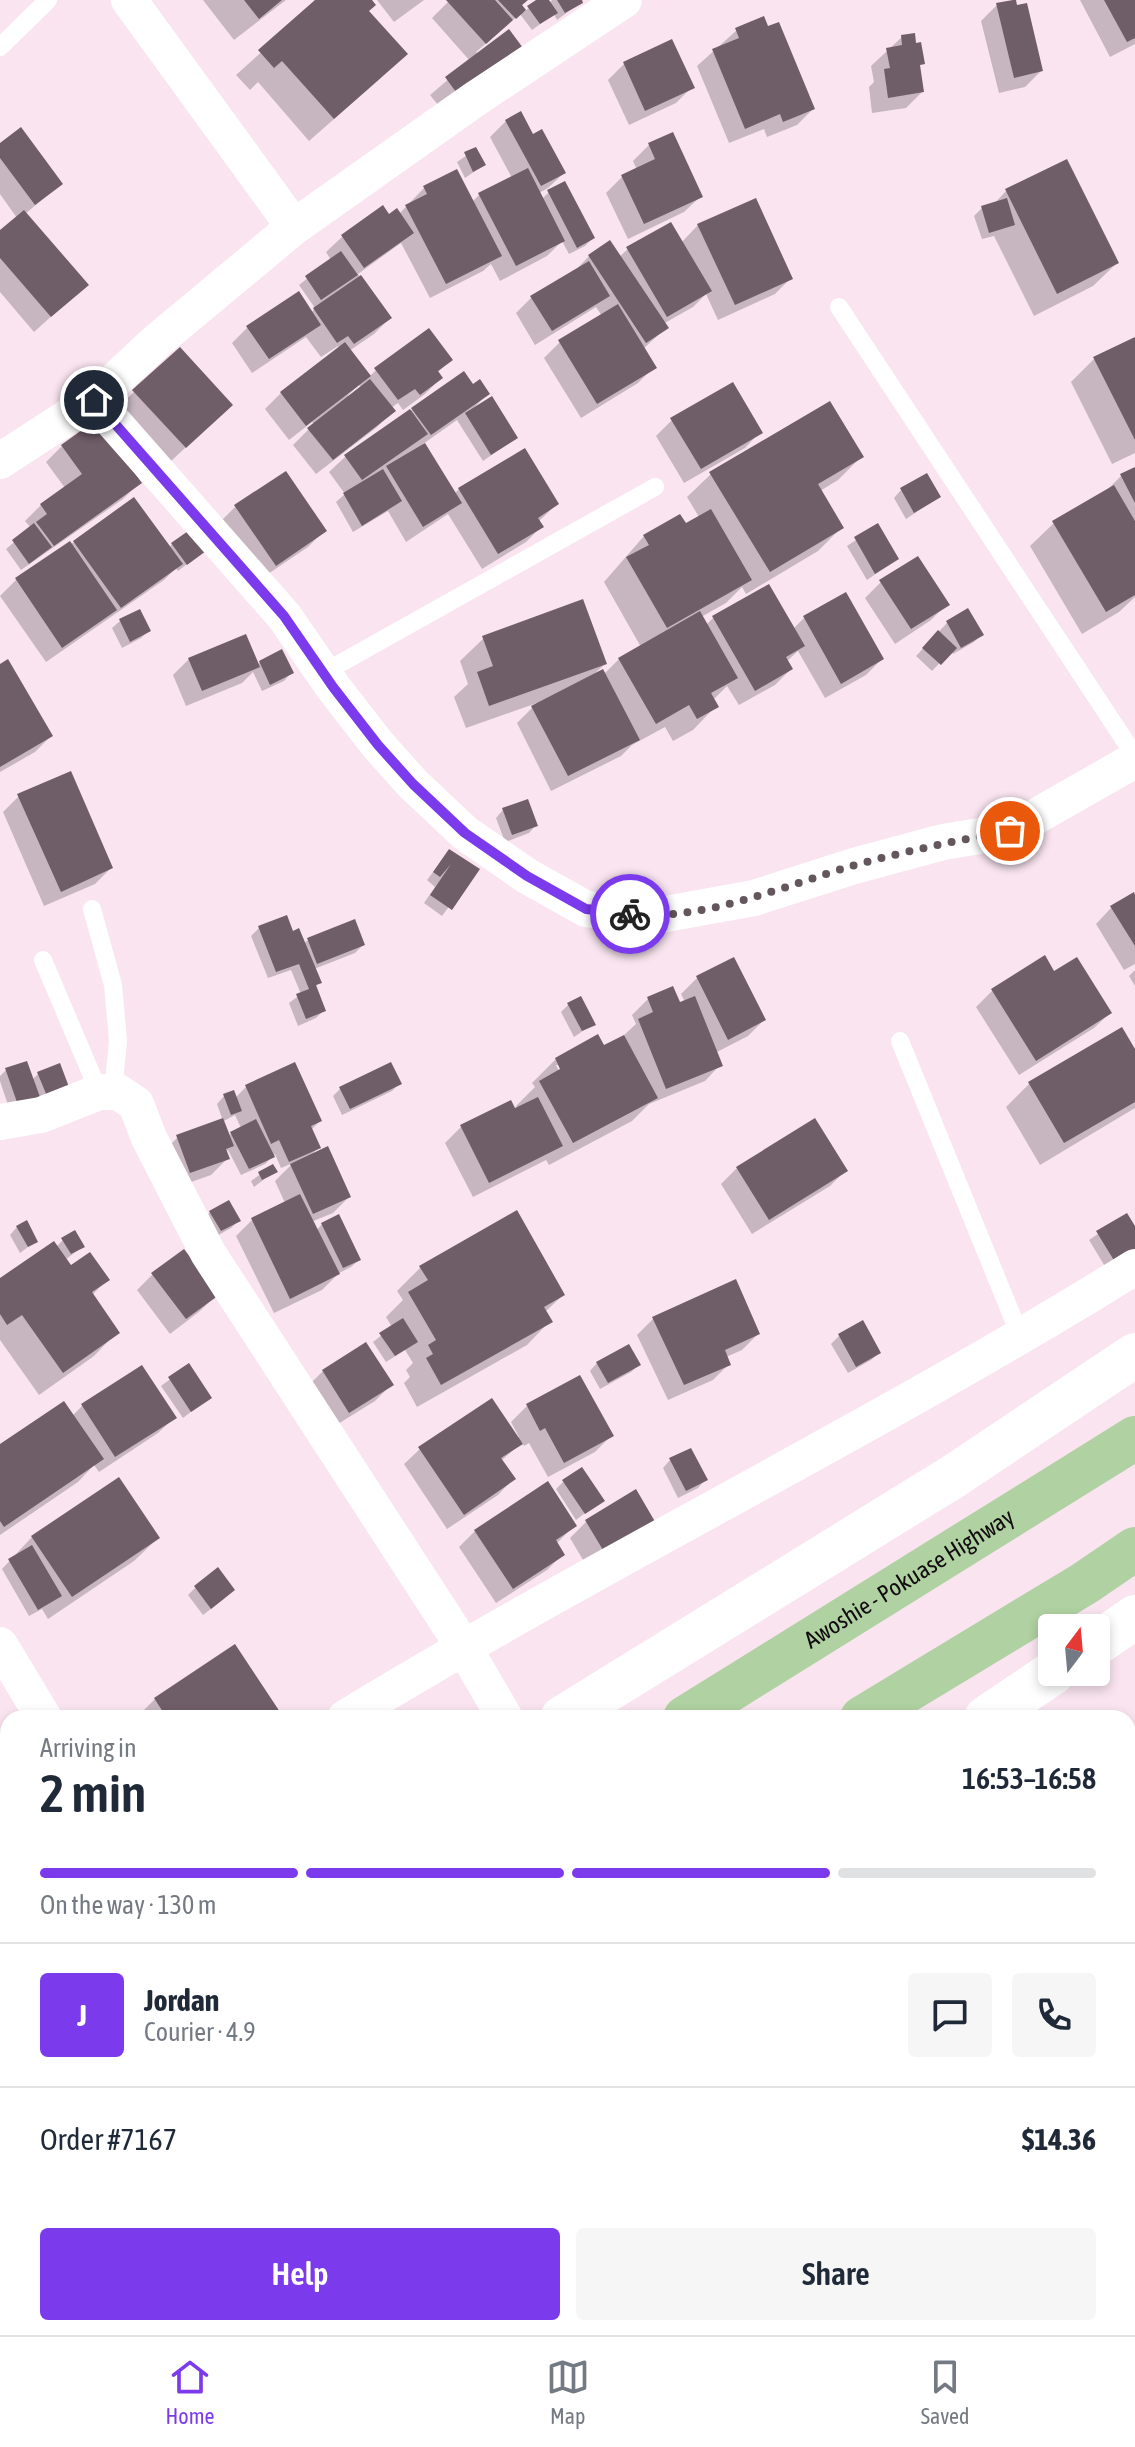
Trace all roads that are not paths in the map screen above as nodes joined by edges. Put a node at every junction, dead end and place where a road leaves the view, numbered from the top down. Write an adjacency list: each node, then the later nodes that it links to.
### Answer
1 (48, 0): 4 (lane)
2 (129, 0): 5 (street)
3 (624, 0): 5 (street)
4 (0, 47)
5 (294, 227): 7 (street)
6 (839, 307): 11 (lane)
7 (94, 400): 8 (street); 10 (street)
8 (0, 461)
9 (655, 487): 10 (lane)
10 (323, 673): 11 (street)
11 (1135, 758)
12 (92, 909): 15 (lane)
13 (43, 960): 15 (lane)
14 (900, 1041): 18 (lane)
15 (106, 1092): 16 (street); 25 (street)
16 (0, 1122)
17 (1135, 1267): 18 (street)
18 (1021, 1338): 25 (street)
19 (1135, 1355): 30 (street)
20 (1135, 1438): 31 (main road, Awoshie - Pokuase Highway)
21 (1135, 1549): 32 (main road)
22 (1135, 1617): 23 (street)
23 (1110, 1634)
24 (0, 1645): 27 (street)
25 (463, 1646): 28 (street); 29 (street)
26 (1038, 1683): 33 (street)
27 (39, 1710)
28 (358, 1710)
29 (500, 1710)
30 (575, 1710)
31 (698, 1710)
32 (875, 1710)
33 (998, 1710)

